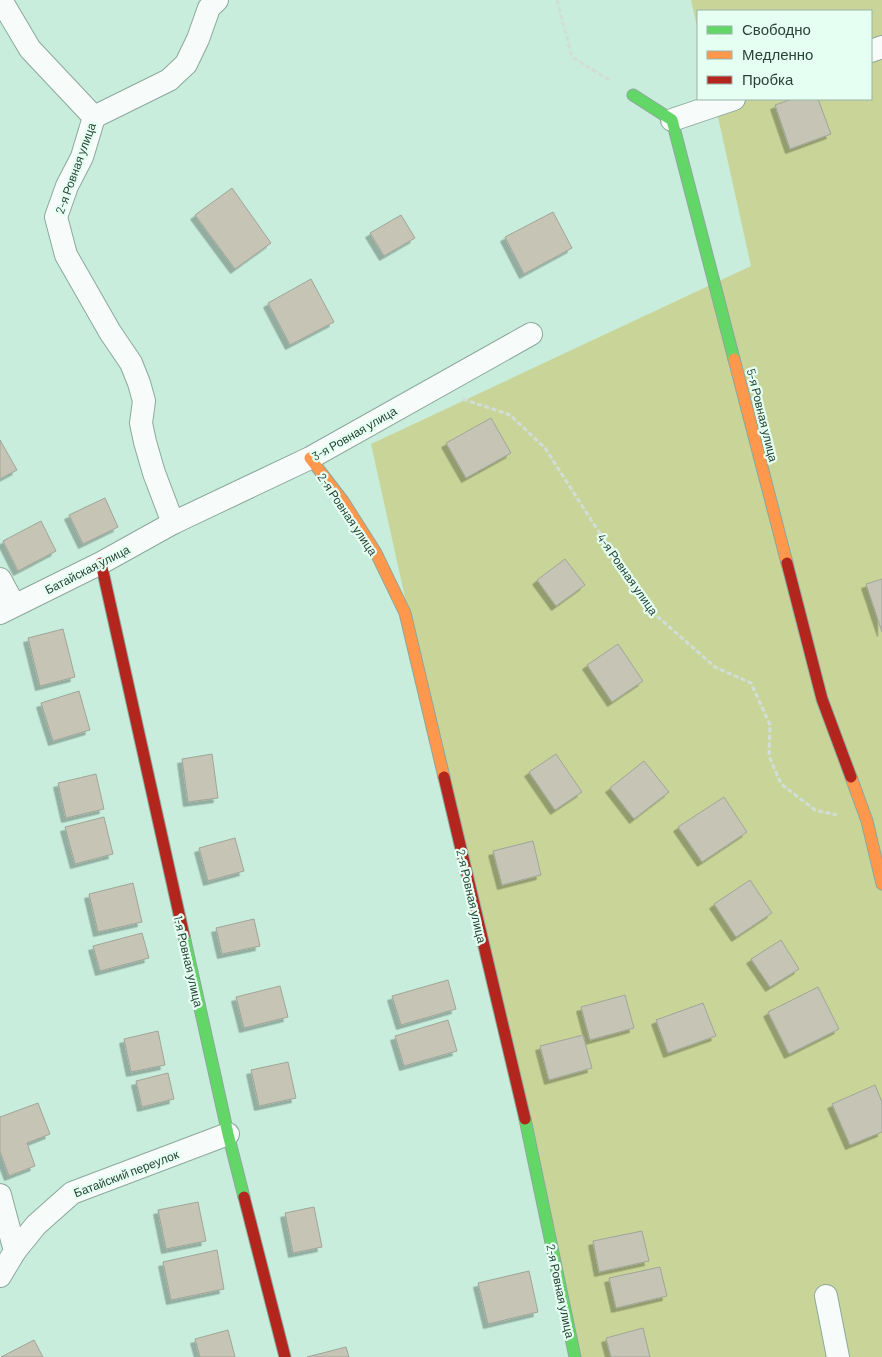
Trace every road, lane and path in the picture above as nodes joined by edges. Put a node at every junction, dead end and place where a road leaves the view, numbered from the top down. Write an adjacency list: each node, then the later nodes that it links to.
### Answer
1 (1, 0): 6 (street, 2-я Ровная улица)
2 (557, 0): 4 (path)
3 (210, 3): 6 (street)
4 (633, 95): 7 (street)
5 (731, 100): 7 (street)
6 (94, 117): 11 (street, 2-я Ровная улица)
7 (672, 120): 15 (street, 5-я Ровная улица)
8 (531, 334): 9 (street, 3-я Ровная улица)
9 (432, 389): 10 (street, 3-я Ровная улица); 15 (path, 4-я Ровная улица)
10 (310, 458): 11 (street, 3-я Ровная улица); 23 (street, 2-я Ровная улица)
11 (173, 523): 12 (street, Батайская улица)
12 (101, 564): 14 (street, Батайская улица); 17 (street, 1-я Ровная улица)
13 (0, 579): 14 (street)
14 (7, 609)
15 (867, 821): 16 (street, 5-я Ровная улица)
16 (882, 884)
17 (228, 1134): 19 (street, Батайский переулок); 22 (street, 1-я Ровная улица)
18 (0, 1195): 19 (street)
19 (15, 1251): 20 (street, Батайский переулок)
20 (0, 1276)
21 (826, 1296): 24 (street)
22 (285, 1357)
23 (575, 1357)
24 (838, 1357)

